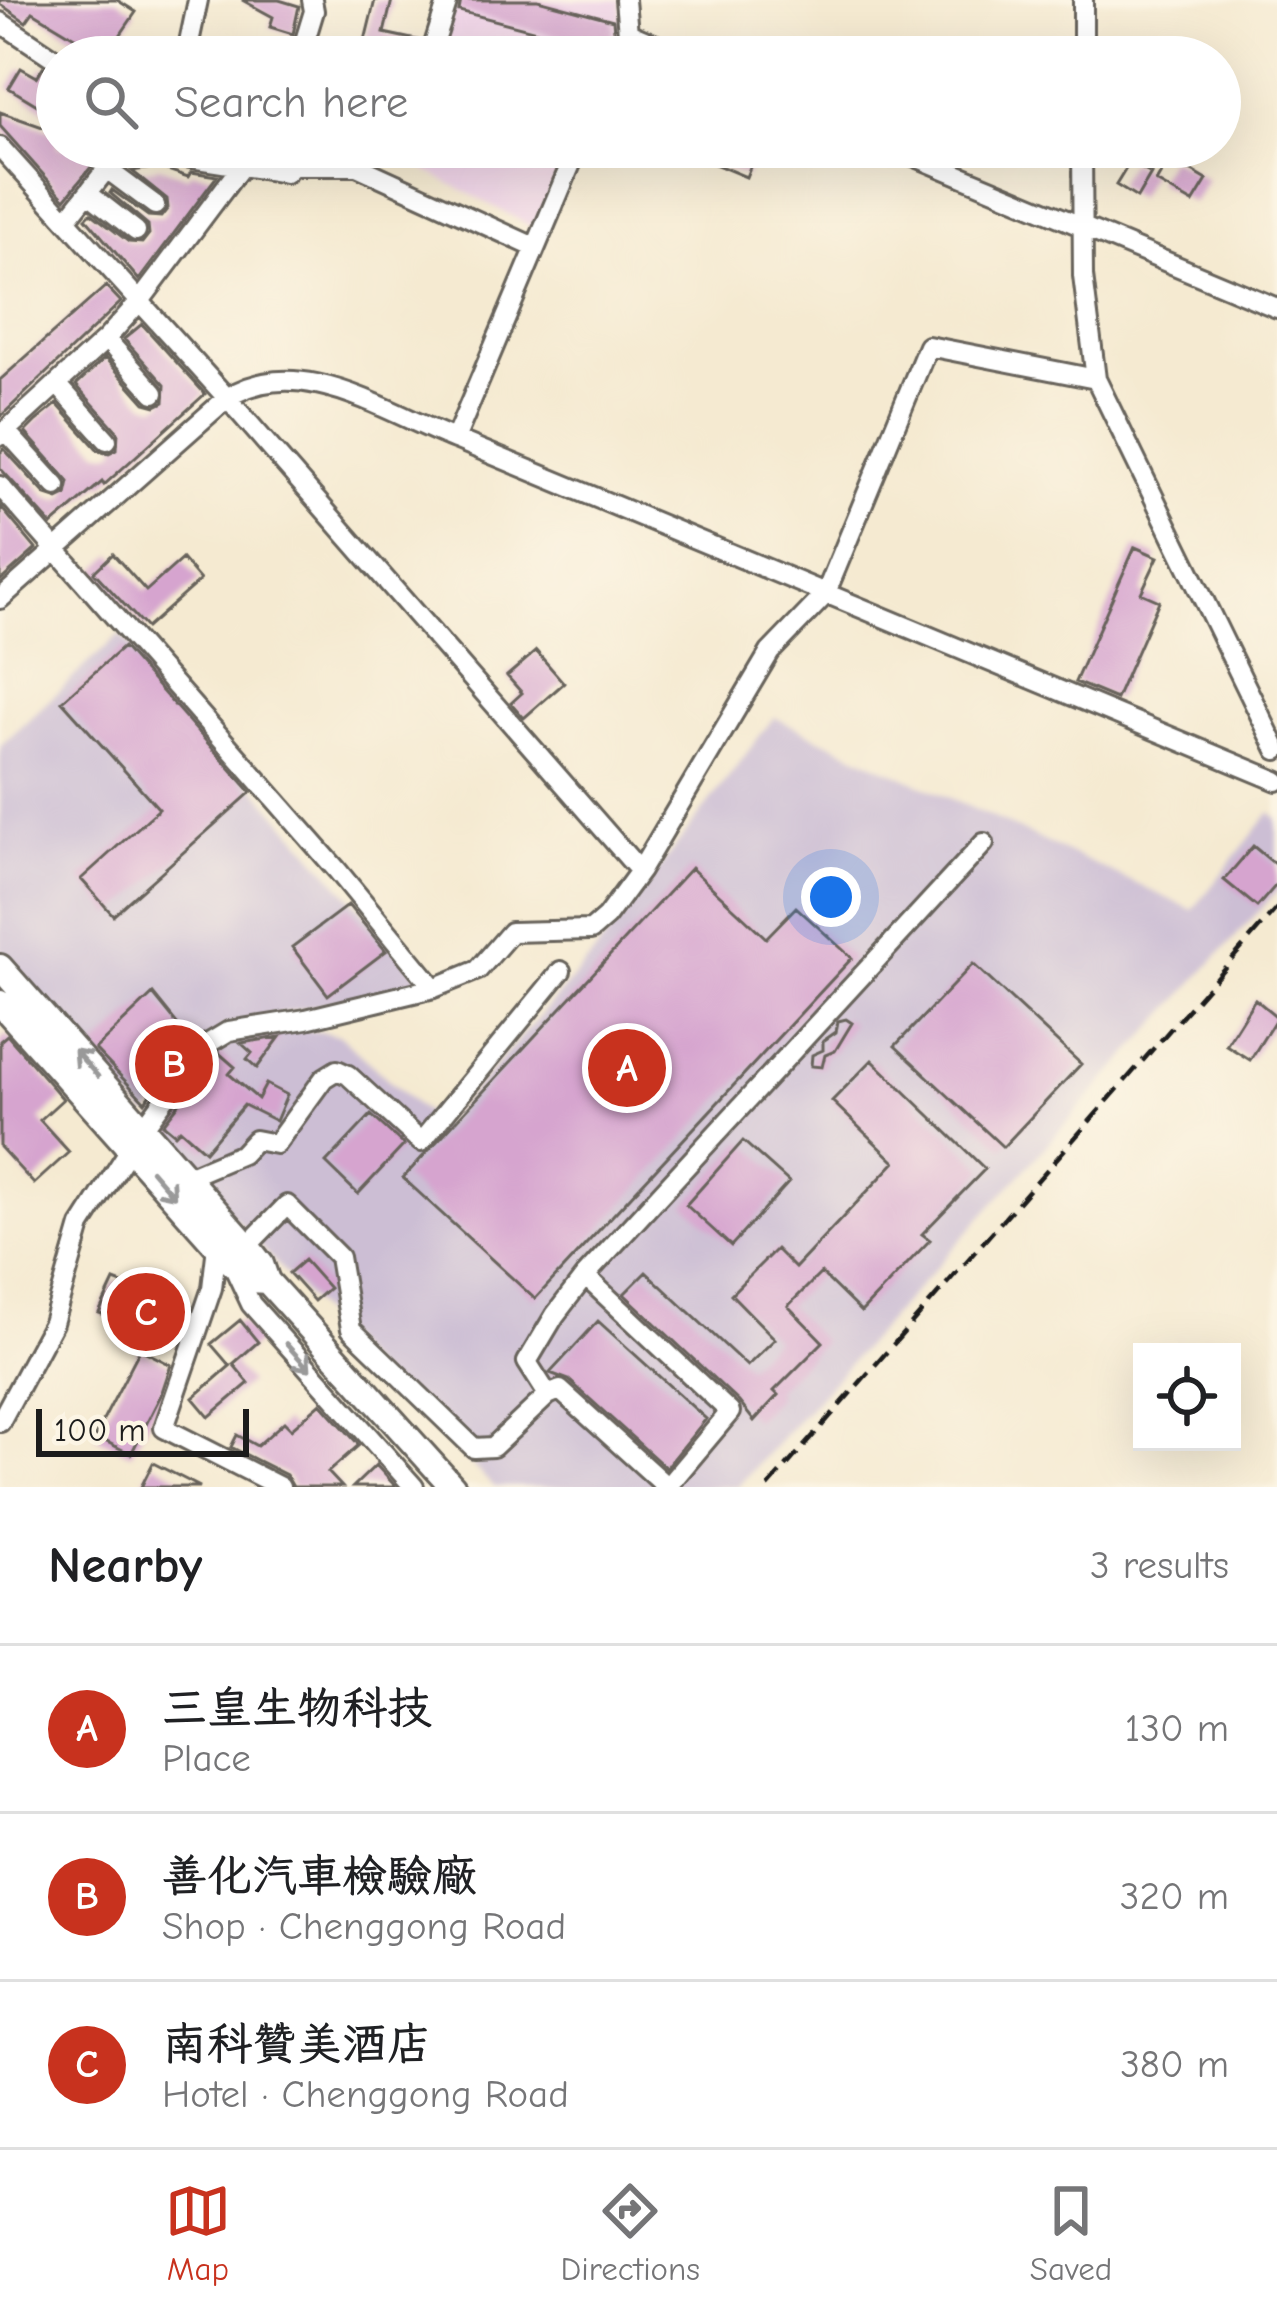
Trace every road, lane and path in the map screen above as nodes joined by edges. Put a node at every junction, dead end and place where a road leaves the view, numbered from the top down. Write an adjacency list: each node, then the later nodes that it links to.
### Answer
1 (198, 0): 8 (street)
2 (312, 0): 9 (street)
3 (448, 0): 10 (street)
4 (625, 0): 7 (street)
5 (1083, 0): 13 (street)
6 (0, 22): 14 (street)
7 (628, 32): 11 (street); 12 (street)
8 (190, 36)
9 (306, 36)
10 (437, 36)
11 (626, 36)
12 (637, 36)
13 (1083, 36)
14 (36, 46)
15 (0, 147): 26 (street)
16 (110, 168): 24 (street)
17 (124, 168): 25 (street)
18 (240, 168): 19 (street); 30 (street)
19 (287, 168)
20 (361, 168): 29 (street)
21 (569, 168): 29 (street)
22 (941, 168): 27 (street)
23 (1082, 168): 27 (street)
24 (90, 195): 26 (street); 28 (street)
25 (155, 205)
26 (67, 219): 30 (street)
27 (1082, 229): 31 (street); 33 (street)
28 (136, 230)
29 (534, 247): 38 (street)
30 (140, 301): 32 (street); 36 (street)
31 (1277, 308)
32 (106, 339): 34 (street); 35 (street)
33 (1096, 380): 43 (street); 45 (street)
34 (57, 384): 37 (street); 39 (street)
35 (154, 393)
36 (227, 398): 38 (street); 42 (street); 48 (street)
37 (3, 434): 41 (street)
38 (455, 439): 43 (street)
39 (107, 440)
40 (0, 486): 42 (street)
41 (56, 486)
42 (56, 548): 44 (street); 51 (street)
43 (825, 595): 46 (street); 48 (street)
44 (0, 599)
45 (1277, 750)
46 (1277, 781)
47 (984, 843): 56 (street)
48 (640, 871): 51 (street)
49 (0, 967): 53 (main road, one-way to 49)
50 (561, 971): 54 (street)
51 (434, 988): 53 (street)
52 (0, 1003): 53 (main road)
53 (138, 1137): 54 (main road); 55 (main road, one-way to 55); 58 (street)
54 (185, 1178): 55 (main road)
55 (232, 1251): 57 (street); 59 (street); 60 (street, one-way to 60); 61 (main road); 62 (street)
56 (585, 1276): 57 (street); 57 (street)
57 (548, 1395)
58 (0, 1422)
59 (280, 1487)
60 (414, 1487)
61 (453, 1487)
62 (466, 1487)

